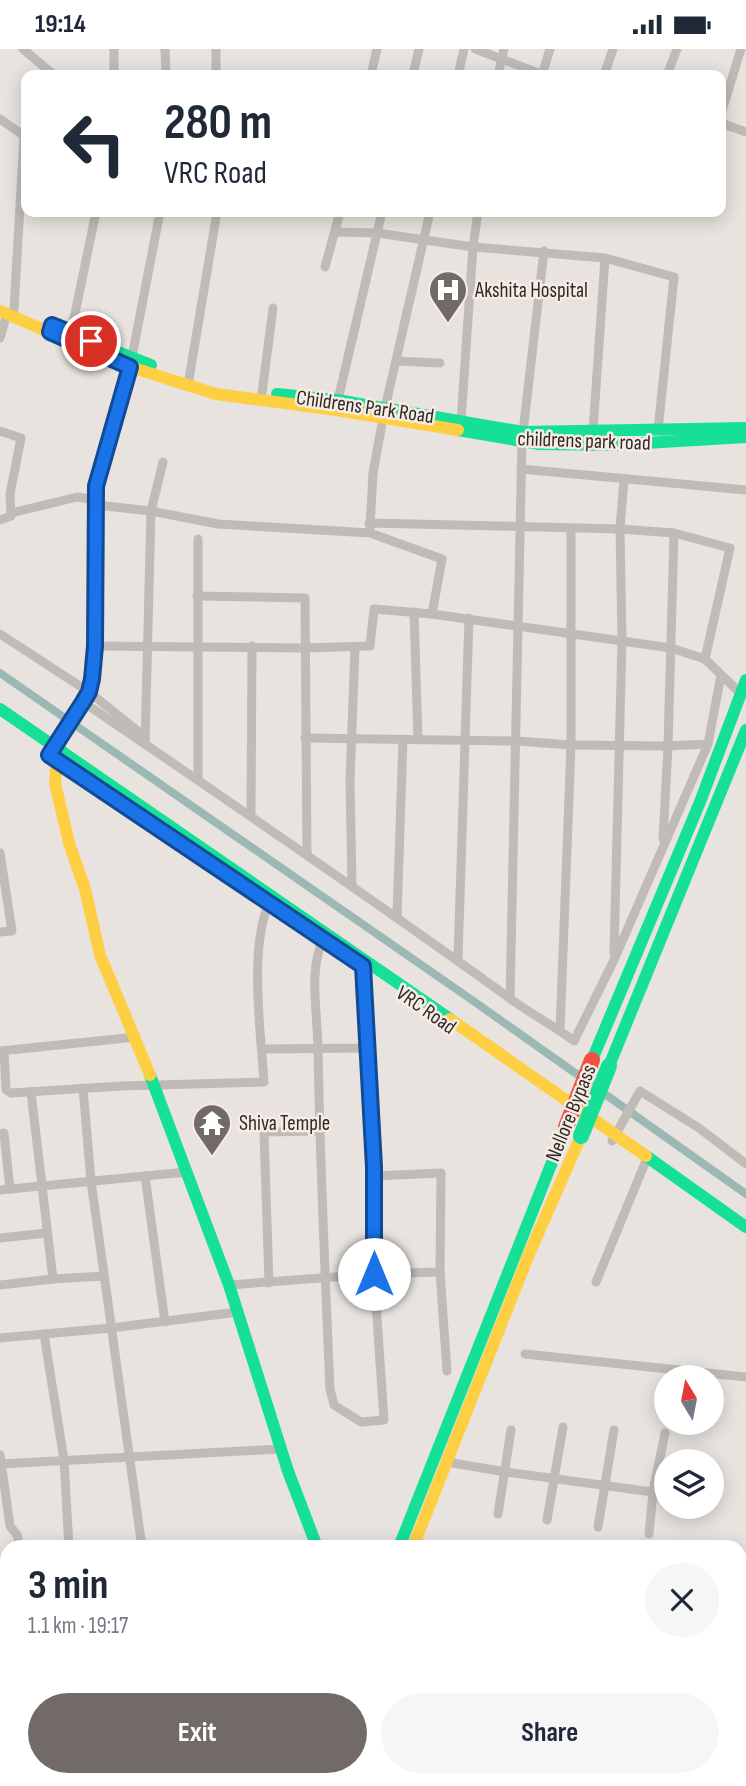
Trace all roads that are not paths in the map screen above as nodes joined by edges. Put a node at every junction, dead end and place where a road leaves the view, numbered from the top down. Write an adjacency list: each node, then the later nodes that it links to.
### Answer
1 (23, 49): 17 (street)
2 (114, 49): 18 (street)
3 (165, 49): 19 (street)
4 (216, 49): 20 (street)
5 (377, 49): 21 (street)
6 (419, 49): 22 (street)
7 (464, 49): 23 (street)
8 (475, 49): 14 (street)
9 (504, 49): 14 (street)
10 (550, 49): 26 (street)
11 (613, 49): 27 (street)
12 (677, 49): 28 (street)
13 (741, 49): 15 (street)
14 (500, 60): 24 (street); 25 (street)
15 (737, 62): 16 (street); 29 (street)
16 (746, 68)
17 (48, 70)
18 (114, 70)
19 (166, 70)
20 (216, 70)
21 (373, 70)
22 (414, 70)
23 (459, 70)
24 (499, 70)
25 (529, 70)
26 (544, 70)
27 (606, 70)
28 (669, 70)
29 (726, 98)
30 (0, 119): 33 (street)
31 (726, 125): 32 (street)
32 (746, 132)
33 (21, 134)
34 (21, 178): 50 (street)
35 (95, 217): 52 (street)
36 (159, 217): 55 (street)
37 (216, 217): 57 (street)
38 (339, 217): 42 (street)
39 (381, 217): 43 (street)
40 (429, 217): 44 (street)
41 (477, 217): 45 (street)
42 (336, 232): 43 (street); 48 (street)
43 (377, 233): 44 (street); 59 (street)
44 (424, 238): 45 (street); 54 (street)
45 (473, 247): 46 (street); 61 (street)
46 (544, 251): 47 (street); 66 (street)
47 (605, 258): 63 (street); 65 (street)
48 (325, 267)
49 (273, 308): 58 (street)
50 (8, 312): 51 (main road, childrens park road); 53 (street)
51 (51, 328): 52 (main road, Childrens Park Road); 55 (main road, childrens park road)
52 (71, 333): 55 (main road, Childrens Park Road)
53 (0, 338)
54 (396, 361): 56 (street); 60 (street)
55 (131, 363): 57 (main road, Childrens Park Road); 59 (main road, childrens park road); 72 (street)
56 (440, 363)
57 (188, 379): 58 (main road, Childrens Park Road)
58 (262, 393): 59 (main road, Childrens Park Road)
59 (337, 405): 60 (main road, childrens park road)
60 (384, 413): 61 (main road, Childrens Park Road); 66 (main road, childrens park road); 77 (street)
61 (461, 421): 66 (main road, Childrens Park Road)
62 (746, 428): 63 (main road, Childrens Park Road)
63 (659, 430): 65 (main road, Childrens Park Road)
64 (0, 431): 74 (street)
65 (593, 431): 66 (main road, Childrens Park Road)
66 (523, 437): 67 (main road, childrens park road); 69 (street)
67 (746, 437)
68 (163, 462): 73 (street)
69 (522, 469): 70 (street); 76 (street)
70 (624, 479): 71 (street); 79 (street)
71 (746, 490)
72 (96, 503): 73 (street); 74 (street); 92 (street)
73 (151, 511): 77 (street); 90 (street)
74 (11, 513): 75 (street)
75 (0, 520)
76 (519, 527): 77 (street); 78 (street); 86 (street)
77 (370, 528): 84 (street)
78 (571, 528): 79 (street); 87 (street)
79 (620, 529): 80 (street); 89 (street)
80 (674, 533): 96 (street); 97 (street)
81 (198, 539): 82 (street)
82 (197, 596): 91 (street); 95 (street)
83 (414, 612): 84 (street); 94 (street); 109 (street)
84 (432, 614): 85 (street)
85 (469, 618): 86 (street); 110 (street)
86 (520, 625): 87 (street); 111 (street)
87 (570, 633): 89 (street); 113 (street)
88 (0, 634): 100 (street)
89 (622, 641): 96 (street); 114 (street)
90 (148, 645): 91 (street); 92 (street); 108 (street)
91 (197, 645): 93 (street); 117 (street)
92 (95, 646): 100 (street)
93 (252, 646): 95 (street); 118 (street)
94 (355, 647): 95 (street); 105 (street)
95 (304, 648): 106 (street)
96 (671, 648): 97 (street); 115 (street)
97 (705, 659): 98 (street)
98 (721, 675): 99 (street); 112 (street)
99 (743, 686): 193 (main road, Nellore Bypass, bridge)
100 (89, 692): 101 (street); 108 (street)
101 (81, 706): 108 (street); 116 (street)
102 (0, 709): 116 (main road)
103 (0, 720): 116 (main road, VRC Road)
104 (746, 730): 180 (main road, Nellore Bypass, bridge)
105 (353, 737): 106 (street); 107 (street); 122 (street)
106 (305, 738): 121 (street)
107 (403, 739): 109 (street); 124 (street)
108 (144, 740): 117 (street)
109 (418, 740): 110 (street)
110 (465, 741): 111 (street); 127 (street)
111 (517, 741): 113 (street); 130 (street)
112 (708, 744): 115 (street); 119 (street)
113 (571, 745): 114 (street); 131 (street)
114 (619, 745): 115 (street); 128 (street)
115 (668, 746): 119 (street)
116 (55, 749): 123 (main road, VRC Road); 132 (main road)
117 (198, 780): 118 (street)
118 (251, 815): 121 (street)
119 (663, 846): 128 (street)
120 (0, 853): 125 (street)
121 (307, 854): 122 (street)
122 (352, 885): 124 (street)
123 (271, 899): 126 (main road, VRC Road); 133 (street); 142 (main road)
124 (397, 917): 127 (street)
125 (0, 932)
126 (323, 939): 129 (main road, VRC Road); 134 (street)
127 (458, 959): 130 (street)
128 (614, 960): 131 (street)
129 (363, 966): 135 (street); 142 (main road, VRC Road)
130 (510, 999): 131 (street)
131 (560, 1031)
132 (136, 1037): 136 (street); 137 (main road)
133 (262, 1048): 134 (street); 137 (street)
134 (318, 1048): 135 (street); 140 (street)
135 (368, 1048): 147 (street)
136 (2, 1051): 139 (street)
137 (154, 1085): 138 (street); 145 (main road)
138 (83, 1088): 139 (street); 148 (street)
139 (31, 1092): 149 (street)
140 (318, 1131): 159 (street); 161 (street)
141 (0, 1134): 150 (street)
142 (613, 1138): 143 (main road, VRC Road); 144 (street); 151 (main road)
143 (645, 1163): 153 (main road, VRC Road); 160 (street)
144 (746, 1164)
145 (187, 1172): 146 (street); 163 (main road)
146 (145, 1176): 148 (street); 165 (street)
147 (374, 1176): 155 (street); 156 (street)
148 (91, 1181): 149 (street); 157 (street)
149 (42, 1186): 150 (street); 152 (street)
150 (5, 1190)
151 (746, 1227)
152 (47, 1233): 154 (street); 158 (street)
153 (746, 1233)
154 (0, 1238)
155 (440, 1272): 156 (street); 170 (street)
156 (374, 1274): 159 (street); 159 (street)
157 (104, 1276): 158 (street); 166 (street)
158 (52, 1279): 162 (street)
159 (326, 1279): 161 (street)
160 (596, 1282)
161 (269, 1283): 163 (street)
162 (0, 1285)
163 (229, 1285): 164 (main road)
164 (238, 1312): 165 (street); 176 (main road)
165 (165, 1322): 166 (street)
166 (111, 1328): 167 (street); 177 (street)
167 (44, 1334): 168 (street); 178 (street)
168 (0, 1338)
169 (525, 1354): 171 (street)
170 (447, 1371)
171 (746, 1377)
172 (563, 1427): 182 (street)
173 (511, 1430): 181 (street)
174 (614, 1430): 183 (street)
175 (665, 1435): 184 (street)
176 (281, 1448): 177 (street); 192 (main road)
177 (131, 1457): 178 (street); 191 (street)
178 (64, 1460): 179 (street); 190 (street)
179 (0, 1461): 189 (street)
180 (447, 1462): 181 (street); 194 (main road, Nellore Bypass)
181 (506, 1472): 182 (street); 185 (street)
182 (554, 1479): 183 (street); 186 (street)
183 (605, 1485): 184 (street); 187 (street)
184 (653, 1492): 188 (street)
185 (498, 1514)
186 (547, 1520)
187 (598, 1527)
188 (649, 1534)
189 (18, 1540)
190 (69, 1540)
191 (141, 1540)
192 (314, 1540)
193 (403, 1540)
194 (416, 1540)

